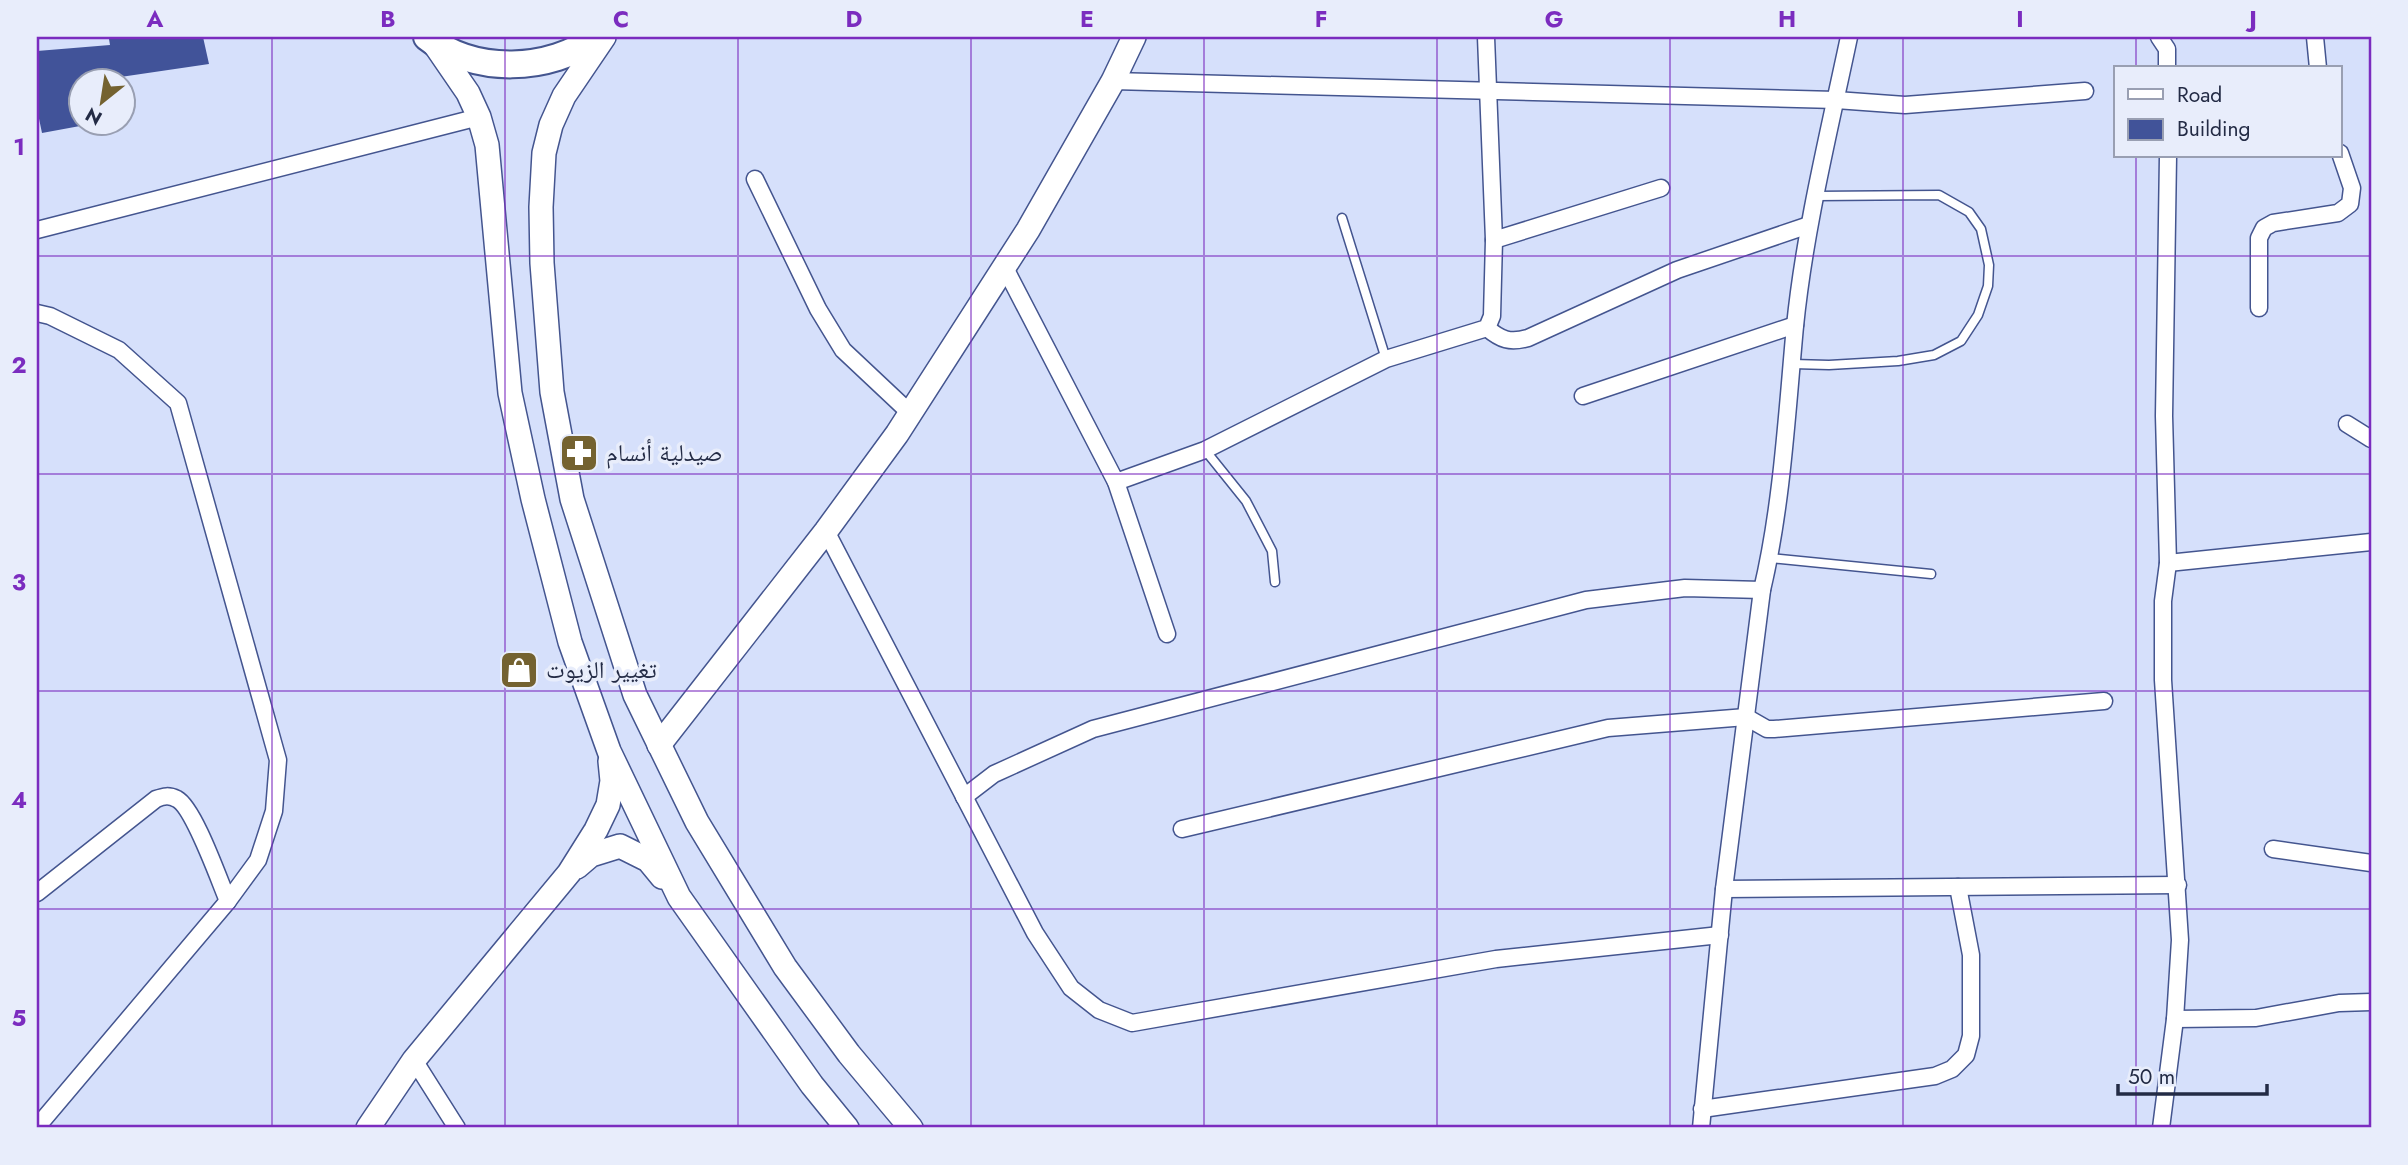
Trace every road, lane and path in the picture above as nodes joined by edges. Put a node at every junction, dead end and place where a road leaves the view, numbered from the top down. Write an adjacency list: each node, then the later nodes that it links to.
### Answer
1 (597, 37): 8 (main road)
2 (604, 37): 48 (main road)
3 (1134, 37): 11 (main road)
4 (1486, 37): 12 (street)
5 (1849, 37): 14 (street)
6 (2159, 37): 9 (street)
7 (2315, 37): 10 (street)
8 (430, 39): 15 (main road)
9 (2167, 66)
10 (2318, 66)
11 (1113, 81): 12 (street); 25 (main road)
12 (1488, 91): 14 (street); 24 (street)
13 (2085, 91): 14 (street)
14 (1836, 100): 20 (street)
15 (479, 117): 23 (street); 49 (main road)
16 (2168, 158): 41 (street)
17 (2342, 158): 26 (street)
18 (755, 179): 33 (street)
19 (1661, 188): 24 (street)
20 (1816, 195): 22 (street); 31 (lane)
21 (1342, 218): 30 (lane)
22 (1809, 225): 28 (street); 29 (street)
23 (37, 230)
24 (1494, 240): 29 (street)
25 (1004, 266): 33 (main road); 37 (street)
26 (2259, 308)
27 (37, 313): 60 (street)
28 (1795, 325): 31 (street); 32 (street)
29 (1487, 328): 30 (street)
30 (1385, 359): 36 (street)
31 (1793, 364): 40 (street)
32 (1583, 396)
33 (910, 413): 38 (main road)
34 (2347, 424): 35 (street)
35 (2371, 439)
36 (1205, 450): 37 (street); 43 (lane)
37 (1116, 482): 45 (street)
38 (826, 531): 48 (main road); 50 (street)
39 (2371, 542): 41 (street)
40 (1770, 558): 42 (lane); 44 (street)
41 (2168, 563): 55 (street)
42 (1931, 575)
43 (1275, 582)
44 (1762, 590): 47 (street); 50 (street)
45 (1167, 634)
46 (2104, 701): 47 (street)
47 (1746, 717): 51 (street); 57 (street)
48 (659, 745): 70 (main road)
49 (609, 751): 54 (main road); 59 (main road)
50 (964, 797): 61 (street)
51 (1181, 830)
52 (2273, 849): 53 (street)
53 (2371, 863)
54 (569, 873): 59 (main road); 64 (main road)
55 (2178, 885): 56 (street); 63 (street)
56 (1958, 887): 57 (street); 65 (street)
57 (1724, 889): 61 (street)
58 (37, 893): 60 (street)
59 (679, 897): 69 (main road)
60 (229, 901): 66 (street)
61 (1720, 935): 65 (street)
62 (2371, 1002): 63 (street)
63 (2175, 1019): 72 (street)
64 (414, 1060): 67 (main road); 68 (street)
65 (1702, 1109): 71 (street)
66 (37, 1127)
67 (368, 1128)
68 (457, 1128)
69 (847, 1128)
70 (911, 1128)
71 (1701, 1128)
72 (2161, 1128)

